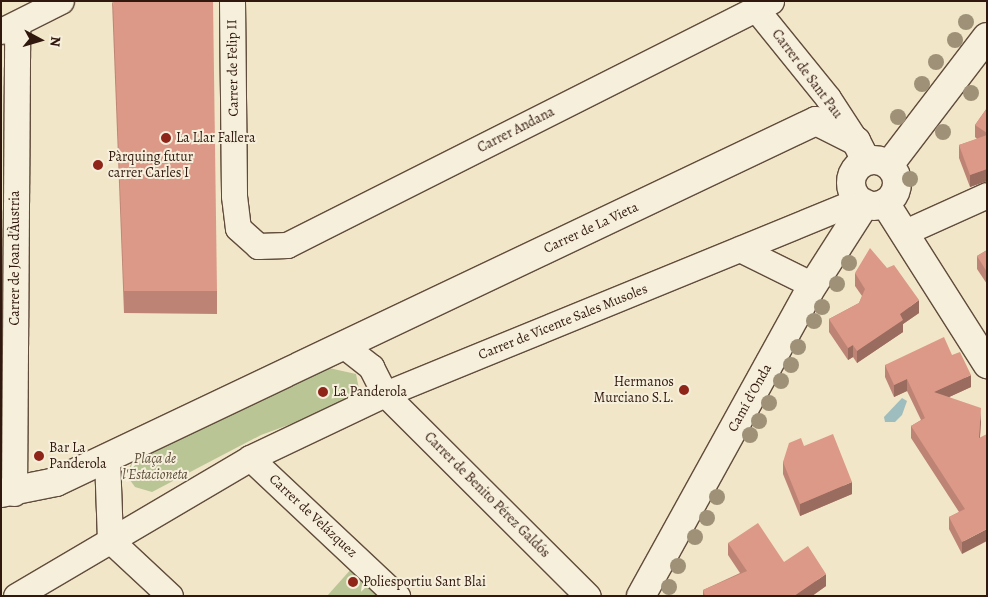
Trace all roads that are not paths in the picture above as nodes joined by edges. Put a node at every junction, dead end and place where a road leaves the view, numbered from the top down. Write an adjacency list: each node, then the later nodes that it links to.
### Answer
1 (61, 1): 4 (street)
2 (232, 1): 11 (street, Carrer de Felip II)
3 (764, 4): 6 (street, Carrer de Sant Pau); 11 (street, Carrer Andana)
4 (19, 18): 19 (street, Carrer de Joan d'Àustria)
5 (987, 37): 7 (street)
6 (822, 109): 7 (street, Carrer de Sant Pau); 14 (street, Carrer de La Vieta)
7 (870, 156): 9 (street); 9 (street, Camí d'Onda)
8 (987, 195): 10 (street)
9 (870, 202): 10 (street); 12 (street, Carrer de Vicente Sales Musoles); 13 (street, Camí d'Onda)
10 (903, 232): 15 (street)
11 (258, 246)
12 (740, 249): 13 (street); 16 (street, Carrer de Vicente Sales Musoles)
13 (813, 285): 21 (street, Camí d'Onda)
14 (343, 346): 16 (street); 17 (street)
15 (987, 364)
16 (385, 394): 18 (street); 25 (street, Carrer de Benito Pérez Galdós)
17 (107, 458): 19 (street); 20 (street)
18 (250, 458): 20 (street); 24 (street, Carrer de Velázquez)
19 (7, 493)
20 (110, 540): 22 (street); 23 (street)
21 (639, 595)
22 (16, 596)
23 (170, 596)
24 (397, 596)
25 (588, 596)

